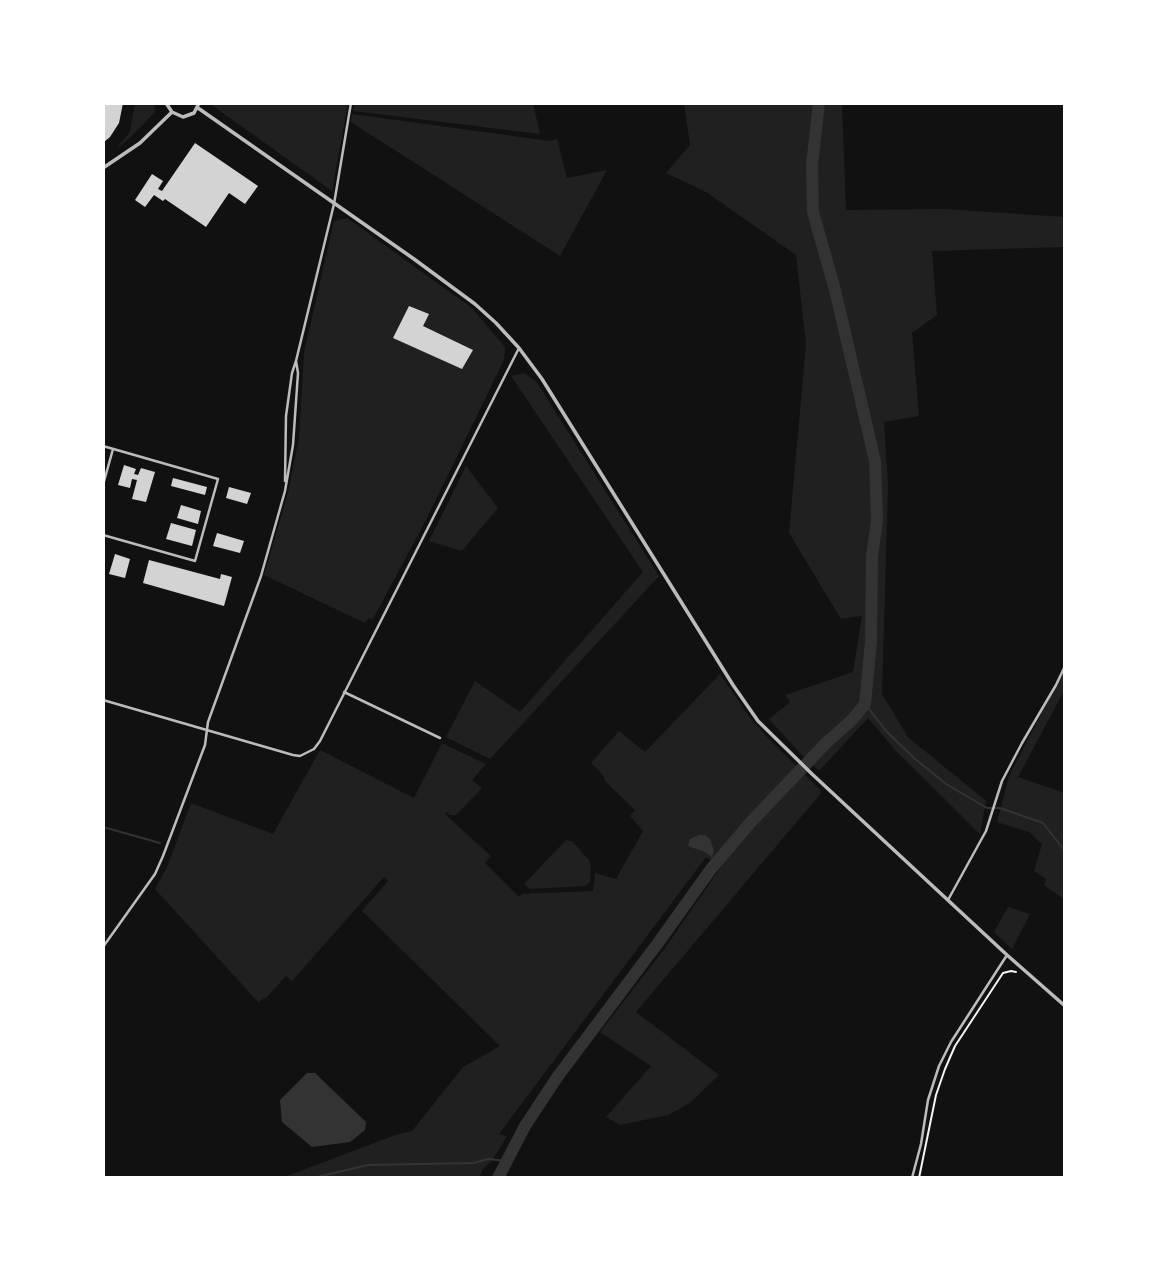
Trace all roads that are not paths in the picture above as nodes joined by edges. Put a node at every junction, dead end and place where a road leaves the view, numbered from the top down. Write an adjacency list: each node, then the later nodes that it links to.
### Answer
1 (166, 103): 4 (street)
2 (351, 103): 6 (street)
3 (198, 106): 4 (street); 6 (street)
4 (172, 112): 5 (street)
5 (103, 168)
6 (334, 204): 7 (street); 8 (street)
7 (519, 348): 15 (street); 19 (street)
8 (296, 361): 12 (street); 12 (street)
9 (103, 446): 10 (street)
10 (113, 449): 11 (street); 13 (street)
11 (103, 485)
12 (285, 491): 17 (street)
13 (103, 535)
14 (1065, 666): 19 (street)
15 (344, 692): 17 (street); 18 (street)
16 (103, 701): 17 (street)
17 (207, 731): 20 (street)
18 (440, 738)
19 (948, 901): 21 (street)
20 (103, 947)
21 (1007, 955): 22 (street); 23 (street)
22 (1065, 1006)
23 (912, 1178)

